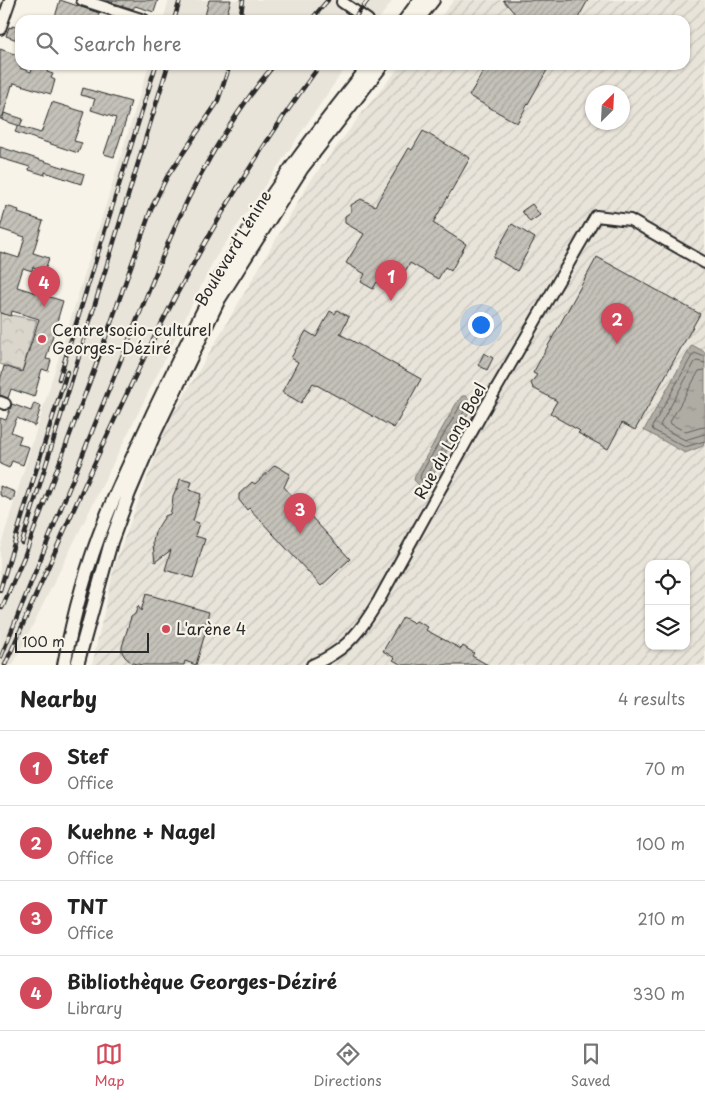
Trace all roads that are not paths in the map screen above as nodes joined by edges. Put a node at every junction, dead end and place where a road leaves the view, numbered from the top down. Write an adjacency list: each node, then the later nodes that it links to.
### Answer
1 (10, 0): 10 (street)
2 (82, 0): 6 (street)
3 (420, 0): 8 (main road)
4 (433, 0): 9 (main road)
5 (342, 2): 7 (street)
6 (128, 15)
7 (361, 15)
8 (409, 15)
9 (421, 15)
10 (0, 29)
11 (366, 70): 14 (main road)
12 (378, 70): 15 (main road, Boulevard Lénine)
13 (705, 264): 16 (street, Rue du Long Boel)
14 (64, 665)
15 (77, 665)
16 (312, 665)

